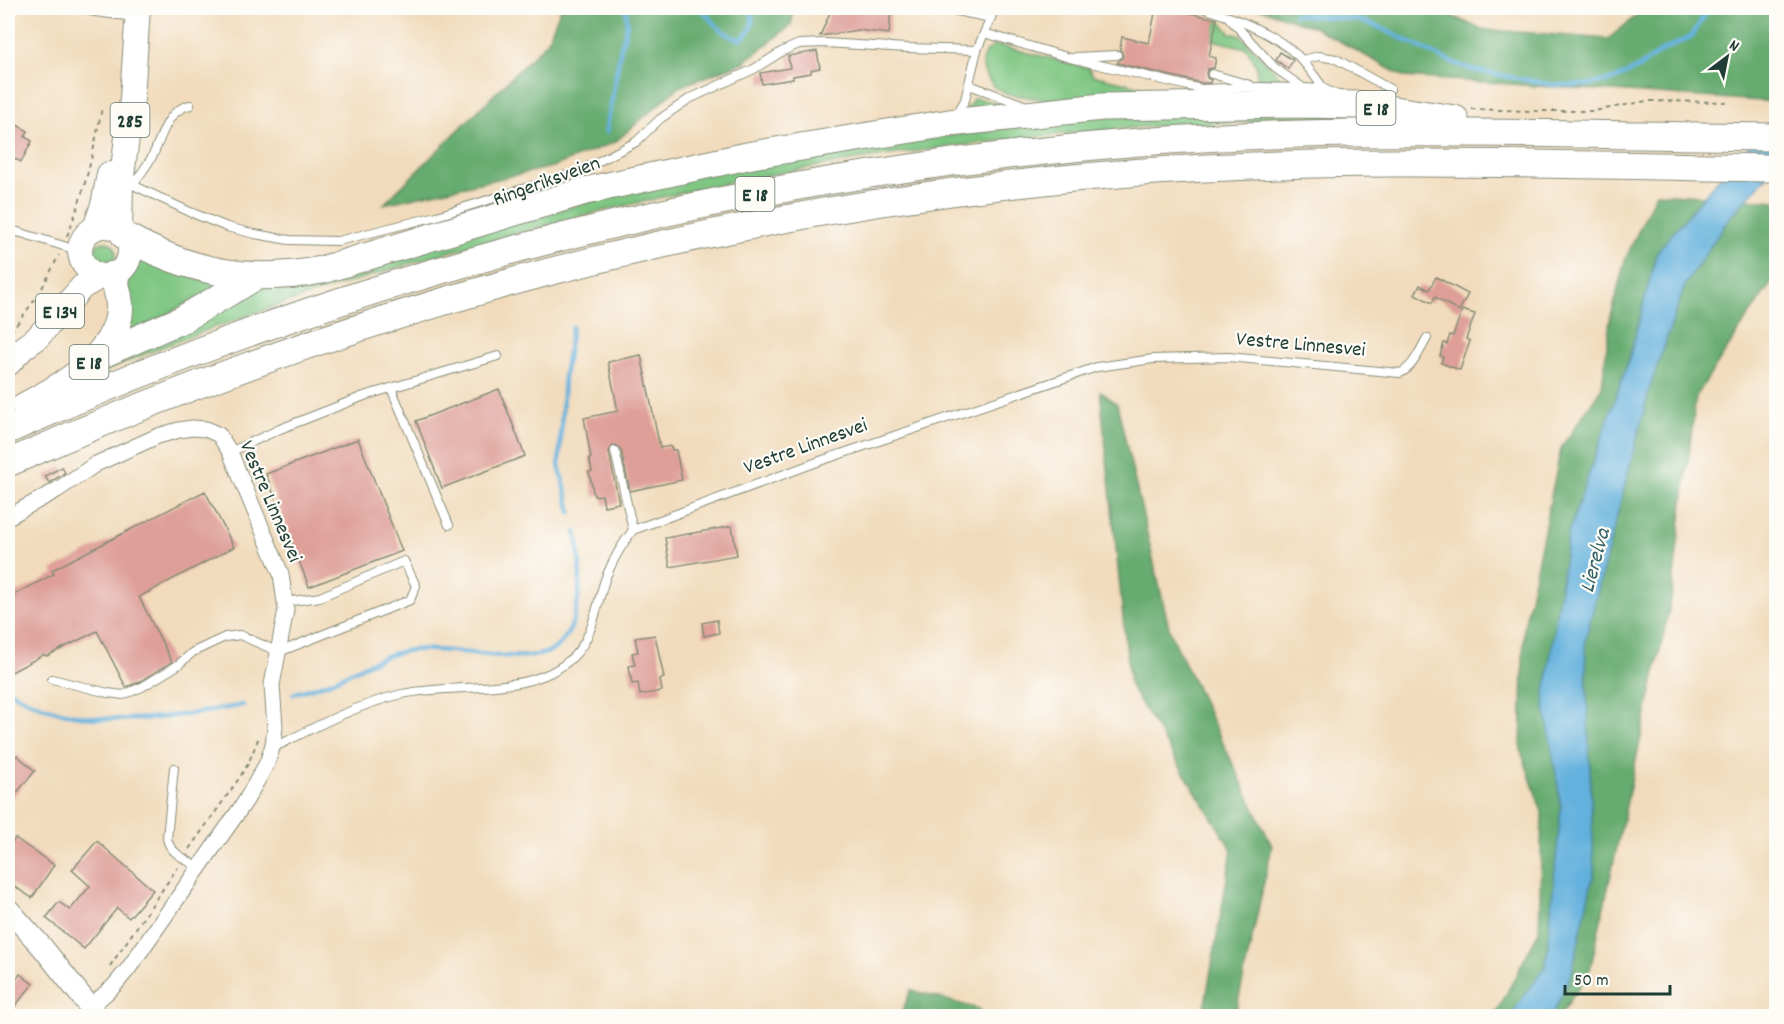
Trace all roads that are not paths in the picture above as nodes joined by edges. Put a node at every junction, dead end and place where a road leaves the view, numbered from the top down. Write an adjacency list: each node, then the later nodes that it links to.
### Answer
1 (92, 8): 5 (street)
2 (942, 8): 7 (lane)
3 (995, 8): 7 (lane)
4 (1203, 8): 6 (lane)
5 (133, 10): 26 (main road, 285)
6 (1228, 16): 12 (lane); 16 (lane)
7 (991, 18): 8 (lane)
8 (984, 33): 9 (lane); 11 (lane)
9 (977, 50): 14 (lane); 26 (lane, Ringeriksveien)
10 (1117, 55): 11 (lane)
11 (1070, 58): 15 (lane)
12 (1302, 60): 17 (lane); 18 (lane)
13 (1212, 74): 15 (lane)
14 (969, 85): 21 (lane); 22 (lane)
15 (1257, 87): 16 (lane)
16 (1303, 88): 17 (lane)
17 (1324, 89): 20 (lane)
18 (1390, 89)
19 (190, 105): 26 (lane)
20 (1361, 105): 21 (highway, E 18); 23 (highway, E 18)
21 (1044, 111): 22 (highway, E 18)
22 (949, 123): 32 (highway, E 18)
23 (1536, 134): 24 (highway, E 18); 40 (highway, E 18)
24 (1776, 137)
25 (1776, 168): 38 (highway, E 18)
26 (121, 184): 27 (main road, 285); 29 (main road, 285)
27 (95, 228): 29 (main road); 30 (main road, E 134)
28 (8, 229): 30 (lane)
29 (123, 234): 31 (main road, E 134); 32 (highway, E 18)
30 (74, 252): 31 (main road, E 134); 34 (main road, E 134)
31 (107, 275): 34 (main road, E 134); 36 (highway, E 18)
32 (255, 277): 36 (highway, E 18)
33 (1427, 338): 47 (lane, Vestre Linnesvei)
34 (13, 349)
35 (498, 356): 37 (lane)
36 (94, 358): 39 (highway, E 18)
37 (391, 387): 42 (lane); 46 (lane)
38 (128, 410): 43 (highway, E 18); 44 (highway, E 18)
39 (8, 415)
40 (8, 430)
41 (615, 451): 47 (lane)
42 (230, 452): 45 (street, Vestre Linnesvei); 48 (street, Vestre Linnesvei)
43 (8, 463)
44 (8, 481)
45 (10, 515)
46 (449, 525)
47 (633, 530): 51 (lane)
48 (286, 602): 49 (street, Vestre Linnesvei); 49 (lane)
49 (279, 652): 50 (lane); 51 (street, Vestre Linnesvei)
50 (52, 679)
51 (273, 745): 53 (street, Vestre Linnesvei)
52 (174, 768): 53 (lane)
53 (200, 868): 55 (street, Vestre Linnesvei)
54 (8, 909): 55 (main road)
55 (94, 1012)

